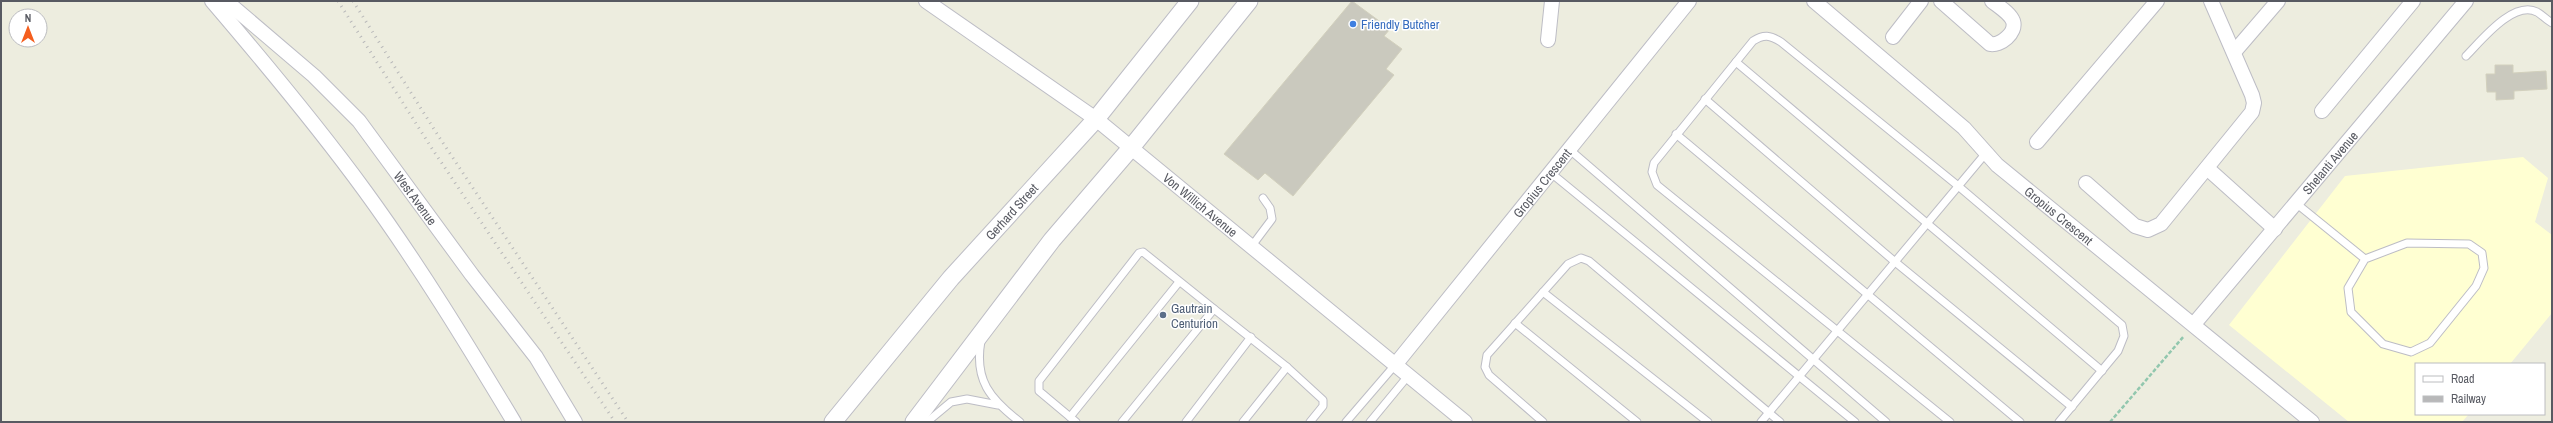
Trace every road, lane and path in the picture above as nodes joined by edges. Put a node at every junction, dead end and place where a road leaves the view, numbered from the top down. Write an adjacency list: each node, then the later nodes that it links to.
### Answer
1 (212, 1): 61 (street)
2 (226, 1): 62 (street, West Avenue)
3 (1190, 1): 25 (street, Gerhard Street)
4 (1249, 1): 28 (street)
5 (1552, 1): 19 (street)
6 (1689, 1): 29 (street, Gropius Crescent)
7 (1814, 1): 30 (street, Gropius Crescent)
8 (1921, 1): 18 (street)
9 (1941, 1): 10 (street)
10 (1992, 1)
11 (2157, 1): 27 (street)
12 (2211, 1): 20 (street)
13 (2278, 1): 20 (street)
14 (2413, 1): 24 (street)
15 (2466, 1): 36 (street, Shelanti Avenue)
16 (930, 2): 25 (street, Von Willich Avenue)
17 (2552, 23): 21 (lane)
18 (1893, 37)
19 (1548, 40)
20 (2235, 52): 31 (street)
21 (2466, 56)
22 (1736, 62): 23 (lane); 34 (lane); 37 (lane)
23 (1705, 99): 26 (lane); 41 (lane)
24 (2322, 111)
25 (1096, 119): 28 (street, Von Willich Avenue); 63 (street, Gerhard Street)
26 (1676, 134): 44 (lane); 48 (lane)
27 (2037, 142)
28 (1130, 149): 39 (street, Von Willich Avenue); 49 (street)
29 (1570, 150): 32 (street, Gropius Crescent); 51 (lane)
30 (1986, 153): 34 (lane); 47 (street, Gropius Crescent)
31 (2207, 168): 33 (street); 38 (street)
32 (1551, 174): 52 (street, Gropius Crescent); 55 (lane)
33 (2086, 183)
34 (1958, 185): 37 (lane); 54 (lane)
35 (1263, 198): 39 (lane)
36 (2297, 204): 38 (street, Shelanti Avenue); 40 (lane)
37 (1927, 222): 41 (lane); 54 (lane)
38 (2275, 229): 47 (street, Shelanti Avenue)
39 (1251, 247): 52 (street, Von Willich Avenue)
40 (2365, 260): 40 (lane)
41 (1894, 261): 44 (lane); 58 (lane)
42 (1180, 282): 45 (lane); 60 (lane); 60 (lane)
43 (1543, 292): 46 (lane); 59 (lane); 77 (lane)
44 (1867, 293): 48 (lane); 83 (lane)
45 (1214, 309): 50 (lane); 68 (lane)
46 (1515, 323): 75 (lane); 76 (lane)
47 (2194, 324): 85 (path); 86 (street, Gropius Crescent)
48 (1838, 329): 51 (lane); 82 (lane)
49 (982, 335): 57 (lane); 64 (street)
50 (1251, 337): 53 (lane); 69 (lane)
51 (1813, 359): 55 (lane); 81 (lane)
52 (1395, 365): 56 (street, Von Willich Avenue); 72 (lane)
53 (1287, 366): 70 (lane); 71 (lane)
54 (2102, 371): 58 (lane)
55 (1799, 375): 59 (lane); 80 (lane)
56 (1408, 376): 73 (lane); 74 (street, Von Willich Avenue)
57 (998, 405): 65 (lane); 66 (lane)
58 (2072, 407): 84 (lane)
59 (1769, 413): 78 (lane); 79 (lane)
60 (1070, 417): 67 (lane)
61 (514, 422)
62 (575, 422)
63 (833, 422)
64 (914, 422)
65 (927, 422)
66 (1020, 422)
67 (1076, 422)
68 (1122, 422)
69 (1186, 422)
70 (1243, 422)
71 (1310, 422)
72 (1346, 422)
73 (1370, 422)
74 (1465, 422)
75 (1543, 422)
76 (1637, 422)
77 (1708, 422)
78 (1761, 422)
79 (1780, 422)
80 (1856, 422)
81 (1886, 422)
82 (1950, 422)
83 (2020, 422)
84 (2059, 422)
85 (2110, 422)
86 (2312, 422)

